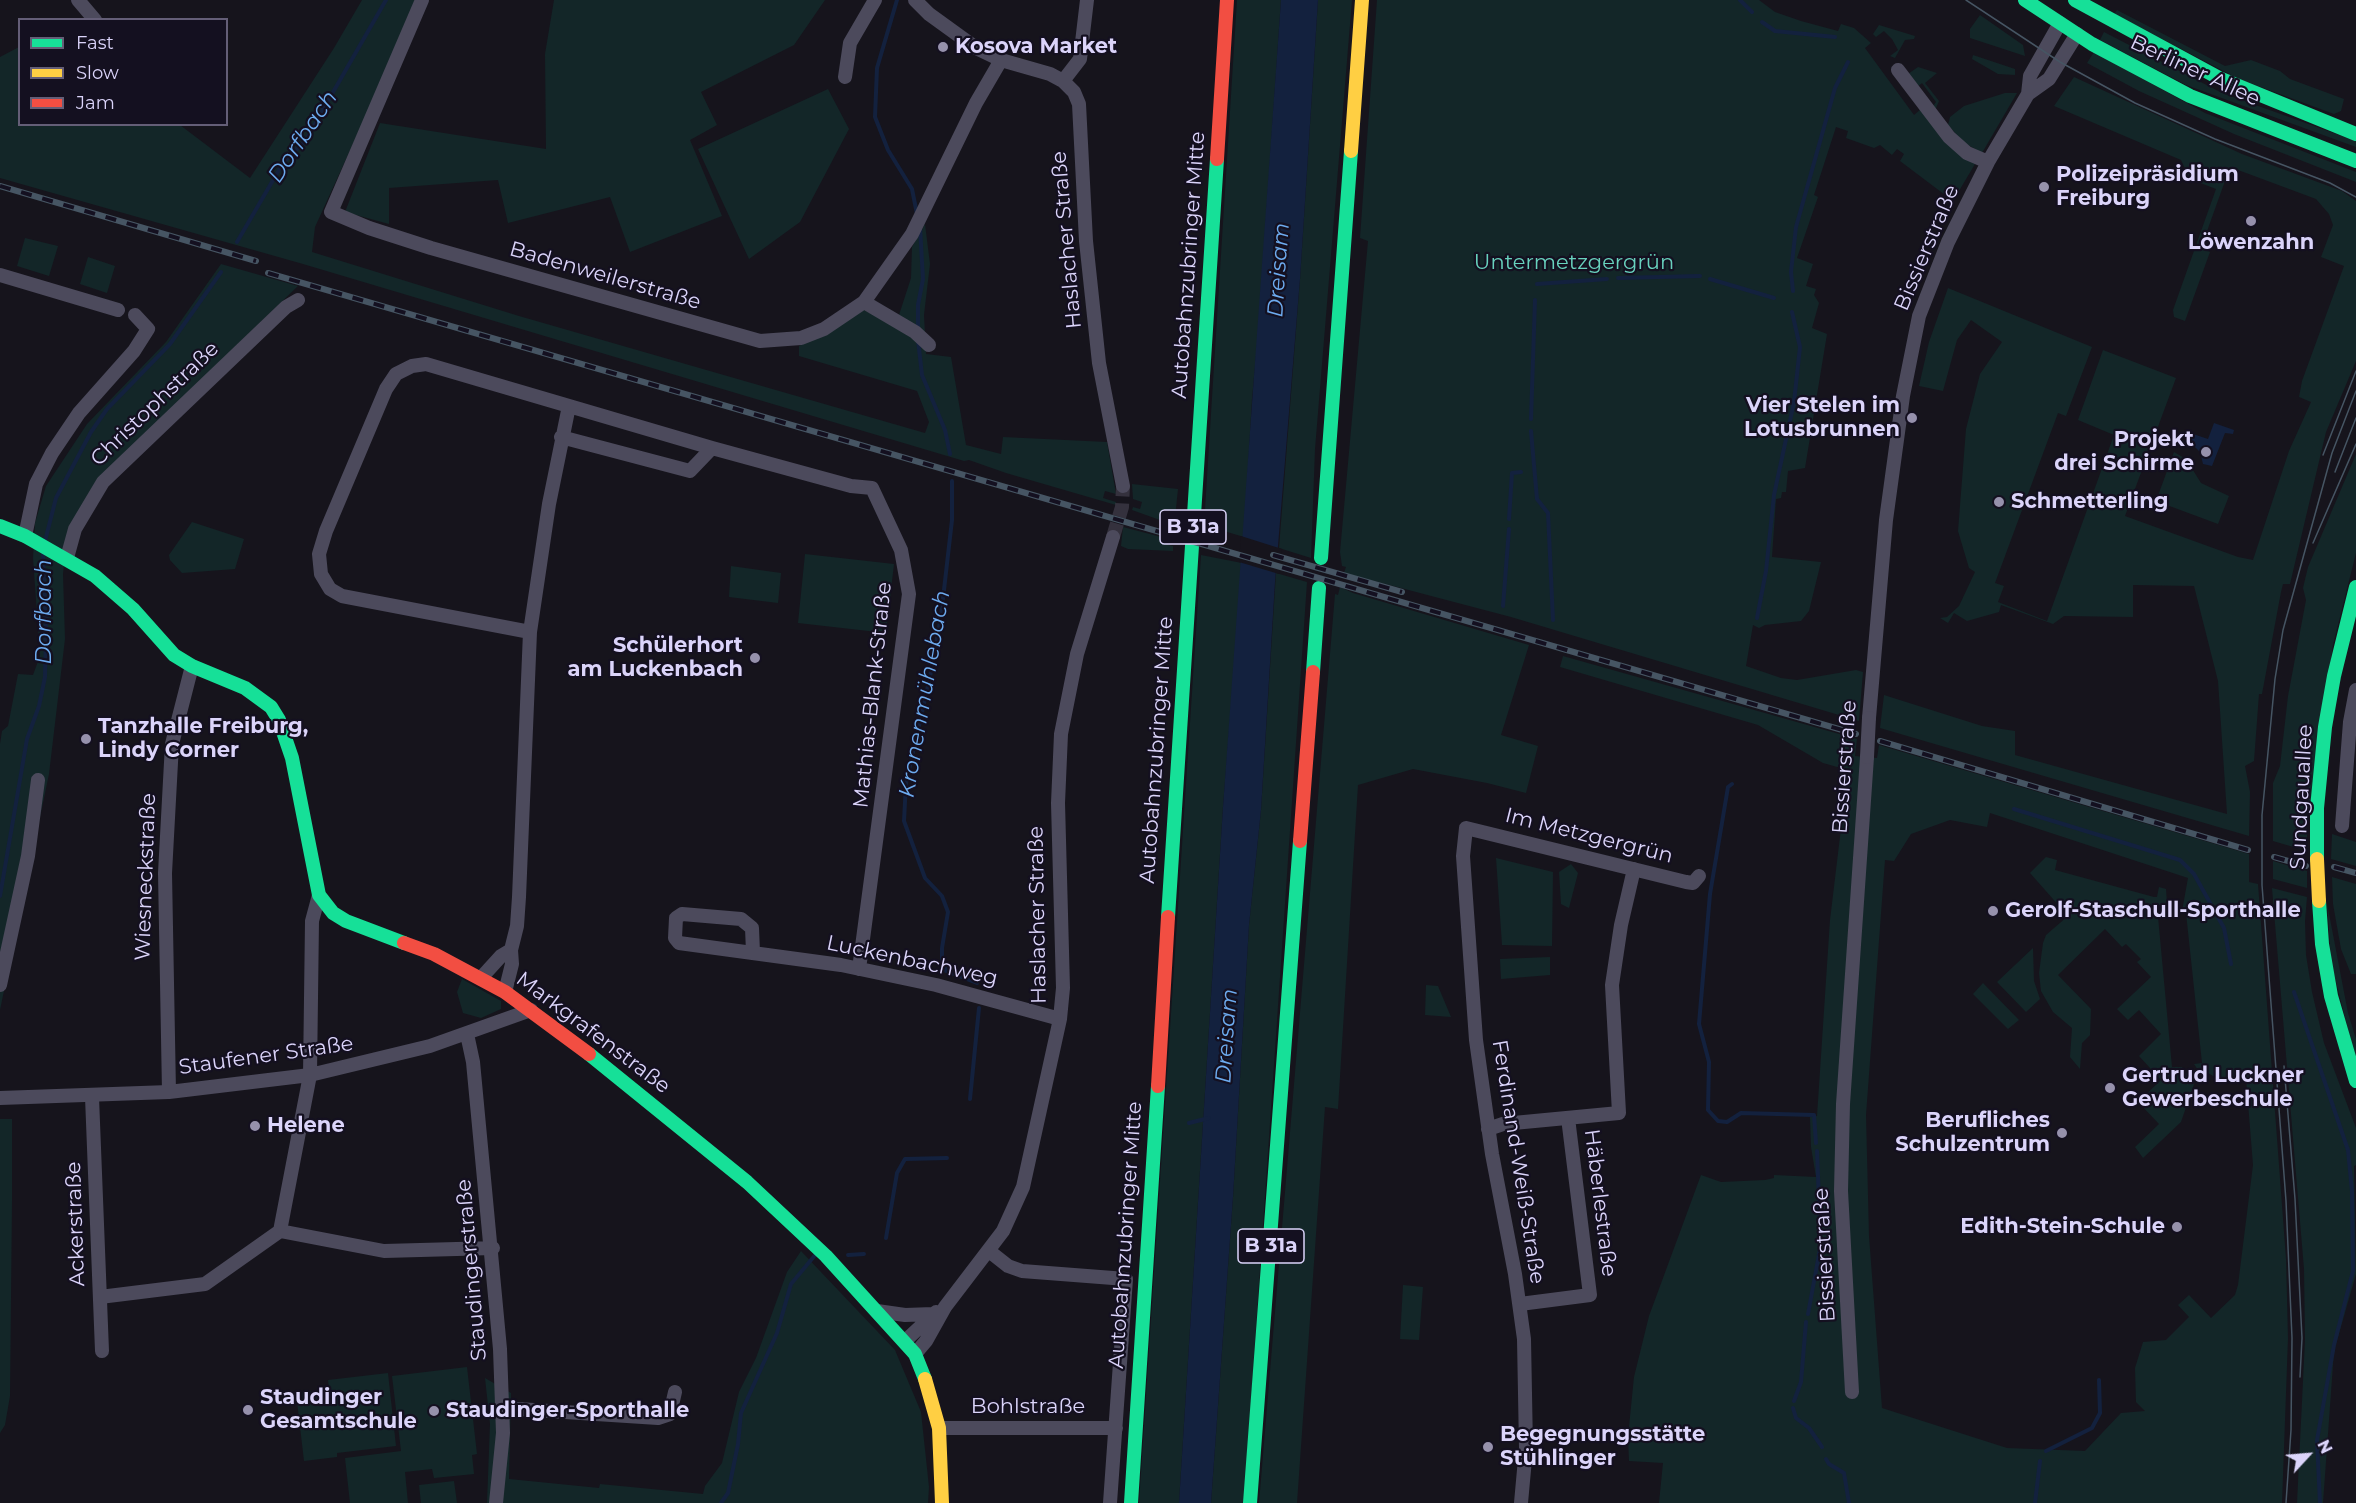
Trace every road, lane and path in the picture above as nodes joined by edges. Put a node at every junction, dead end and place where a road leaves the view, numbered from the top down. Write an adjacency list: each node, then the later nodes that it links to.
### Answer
1 (78, 0): 11 (street)
2 (422, 0): 24 (street, Badenweilerstraße)
3 (875, 0): 16 (street)
4 (915, 0): 14 (street)
5 (1087, 0): 17 (street)
6 (1227, 0): 82 (main road, Autobahnzubringer Mitte / B 31a)
7 (1362, 0): 36 (main road)
8 (2025, 0): 12 (main road, Berliner Allee)
9 (2075, 0): 10 (main road, Berliner Allee); 12 (main road)
10 (2096, 5): 13 (main road); 19 (main road, Berliner Allee)
11 (93, 18)
12 (2060, 23): 13 (main road, Berliner Allee); 18 (street, Bissierstraße)
13 (2077, 34): 18 (street, Bissierstraße); 20 (main road, Berliner Allee)
14 (1001, 60): 17 (street); 24 (street, Badenweilerstraße)
15 (1898, 70): 21 (street)
16 (845, 77)
17 (1063, 81): 31 (street, Haslacher Straße)
18 (2028, 94): 21 (street, Bissierstraße)
19 (2356, 134)
20 (2356, 160)
21 (1988, 162): 75 (street, Bissierstraße, bridge)
22 (0, 275): 25 (street)
23 (298, 300): 35 (street, Christophstraße)
24 (864, 302): 27 (street)
25 (118, 310)
26 (135, 315): 33 (street)
27 (923, 339)
28 (569, 406): 29 (street); 30 (street, Mathias-Blank-Straße); 39 (street, Mathias-Blank-Straße)
29 (561, 437): 30 (street); 39 (street)
30 (712, 448): 50 (street, Mathias-Blank-Straße)
31 (1123, 486)
32 (0, 526): 33 (main road)
33 (25, 536): 35 (main road)
34 (1113, 537): 55 (street, Haslacher Straße)
35 (67, 558): 40 (main road)
36 (1321, 558)
37 (2356, 587): 58 (main road, Sundgauallee, bridge)
38 (1318, 588): 83 (main road, B 31a)
39 (530, 632): 48 (street)
40 (192, 666): 47 (main road); 59 (street, Wiesneckstraße)
41 (2356, 690): 43 (street)
42 (38, 780): 52 (street)
43 (2342, 826)
44 (1466, 828): 45 (street, Im Metzgergrün); 63 (street, Ferdinand-Weiß-Straße)
45 (1634, 869): 46 (street, Im Metzgergrün); 62 (street)
46 (1699, 876)
47 (319, 895): 51 (main road, Markgrafenstraße); 57 (street)
48 (511, 950): 51 (street); 53 (street)
49 (753, 952): 49 (street, Luckenbachweg); 50 (street, Luckenbachweg)
50 (859, 969): 55 (street, Luckenbachweg)
51 (482, 978): 53 (main road, Markgrafenstraße)
52 (0, 985)
53 (506, 992): 54 (main road, Markgrafenstraße)
54 (531, 1010): 56 (street, Staufener Straße); 70 (main road, Markgrafenstraße)
55 (1060, 1019): 66 (street, Haslacher Straße)
56 (467, 1034): 57 (street, Staufener Straße); 65 (street, Staudingerstraße)
57 (310, 1075): 59 (street, Staufener Straße); 64 (street)
58 (2356, 1081)
59 (169, 1092): 60 (street, Staufener Straße)
60 (92, 1097): 61 (street, Staufener Straße); 67 (street, Ackerstraße)
61 (0, 1098)
62 (1568, 1118): 63 (street); 68 (street, Häberlestraße)
63 (1488, 1129): 68 (street, Ferdinand-Weiß-Straße)
64 (280, 1231): 65 (street); 67 (street)
65 (493, 1248): 76 (street, Staudingerstraße)
66 (989, 1251): 69 (street, Haslacher Straße); 78 (street)
67 (100, 1297): 72 (street, Ackerstraße)
68 (1520, 1304): 84 (street, Ferdinand-Weiß-Straße)
69 (939, 1310): 70 (street); 71 (street, Haslacher Straße); 73 (street, Haslacher Straße)
70 (877, 1311): 71 (main road, Markgrafenstraße)
71 (905, 1341): 73 (main road)
72 (102, 1350)
73 (915, 1354): 77 (main road)
74 (675, 1392): 76 (street)
75 (1852, 1392)
76 (503, 1408): 79 (street, Staudingerstraße)
77 (939, 1428): 78 (street, Bohlstraße); 80 (main road)
78 (1116, 1428): 81 (street)
79 (496, 1503)
80 (942, 1503)
81 (1110, 1503)
82 (1131, 1503)
83 (1250, 1503)
84 (1521, 1503)

